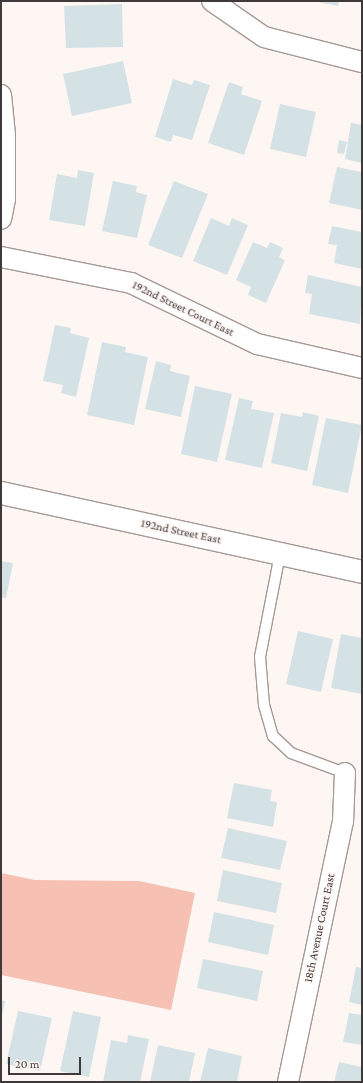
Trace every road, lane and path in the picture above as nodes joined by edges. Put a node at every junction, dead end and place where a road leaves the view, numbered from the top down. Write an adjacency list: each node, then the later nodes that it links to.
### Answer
1 (212, 1): 2 (street)
2 (362, 62)
3 (1, 95): 4 (street)
4 (1, 219)
5 (1, 257): 6 (street, 192nd Street Court East)
6 (362, 368)
7 (1, 493): 8 (street, 192nd Street East)
8 (280, 554): 9 (street, 192nd Street East); 10 (lane)
9 (362, 572)
10 (346, 773): 11 (street, 18th Avenue Court East)
11 (288, 1082)

